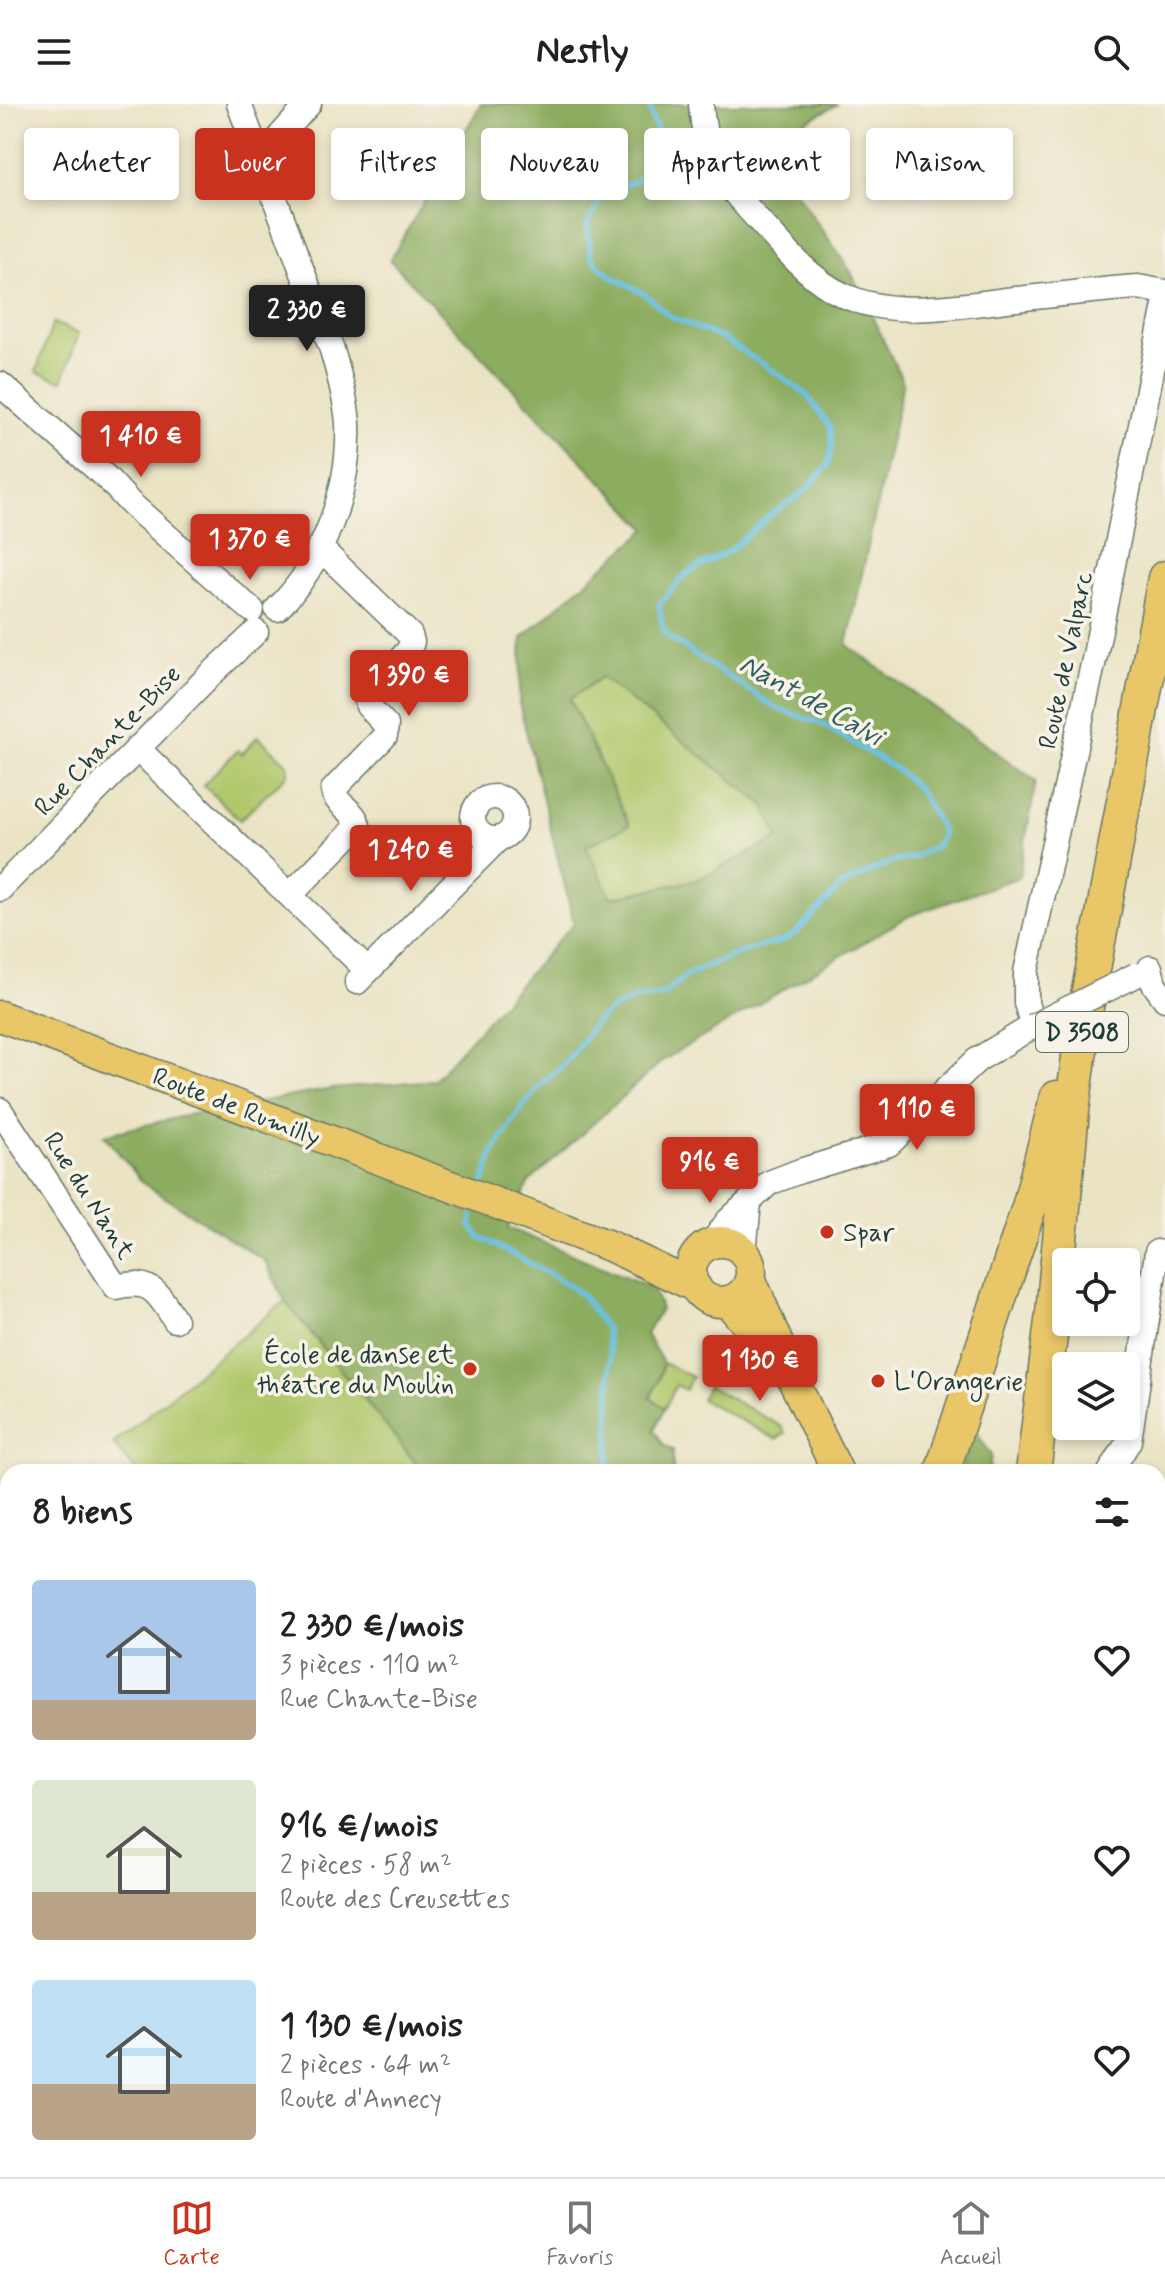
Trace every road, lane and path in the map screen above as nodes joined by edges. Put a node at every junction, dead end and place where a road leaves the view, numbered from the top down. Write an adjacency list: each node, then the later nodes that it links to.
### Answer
1 (239, 104): 8 (street)
2 (309, 104): 4 (street)
3 (701, 104): 5 (street)
4 (287, 128)
5 (1165, 292)
6 (1165, 305): 19 (street, Route de Valparc)
7 (0, 384): 10 (street)
8 (319, 547): 10 (street, Rue Chante-Bise); 14 (street)
9 (1165, 578): 15 (highway, D 3508)
10 (254, 621): 11 (street, Rue Chante-Bise)
11 (137, 748): 13 (street, Rue Chante-Bise); 14 (street)
12 (499, 838): 14 (street)
13 (0, 889)
14 (290, 895)
15 (1095, 954): 29 (highway, D 3508); 32 (highway)
16 (1150, 967): 17 (street); 19 (street, bridge)
17 (1165, 999)
18 (0, 1016): 22 (main road, Route de Rumilly)
19 (1033, 1026): 21 (street)
20 (0, 1110): 28 (street, Rue du Nant)
21 (749, 1203): 23 (street); 25 (street)
22 (612, 1247): 23 (main road); 26 (main road)
23 (704, 1249): 25 (main road); 26 (main road)
24 (1157, 1252): 35 (street)
25 (747, 1266): 27 (main road); 31 (main road)
26 (696, 1287): 27 (main road)
27 (727, 1301): 30 (main road)
28 (175, 1320)
29 (1045, 1369): 33 (highway, D 3508); 34 (highway)
30 (823, 1464)
31 (834, 1464)
32 (945, 1464)
33 (1027, 1464)
34 (1034, 1464)
35 (1115, 1464)

